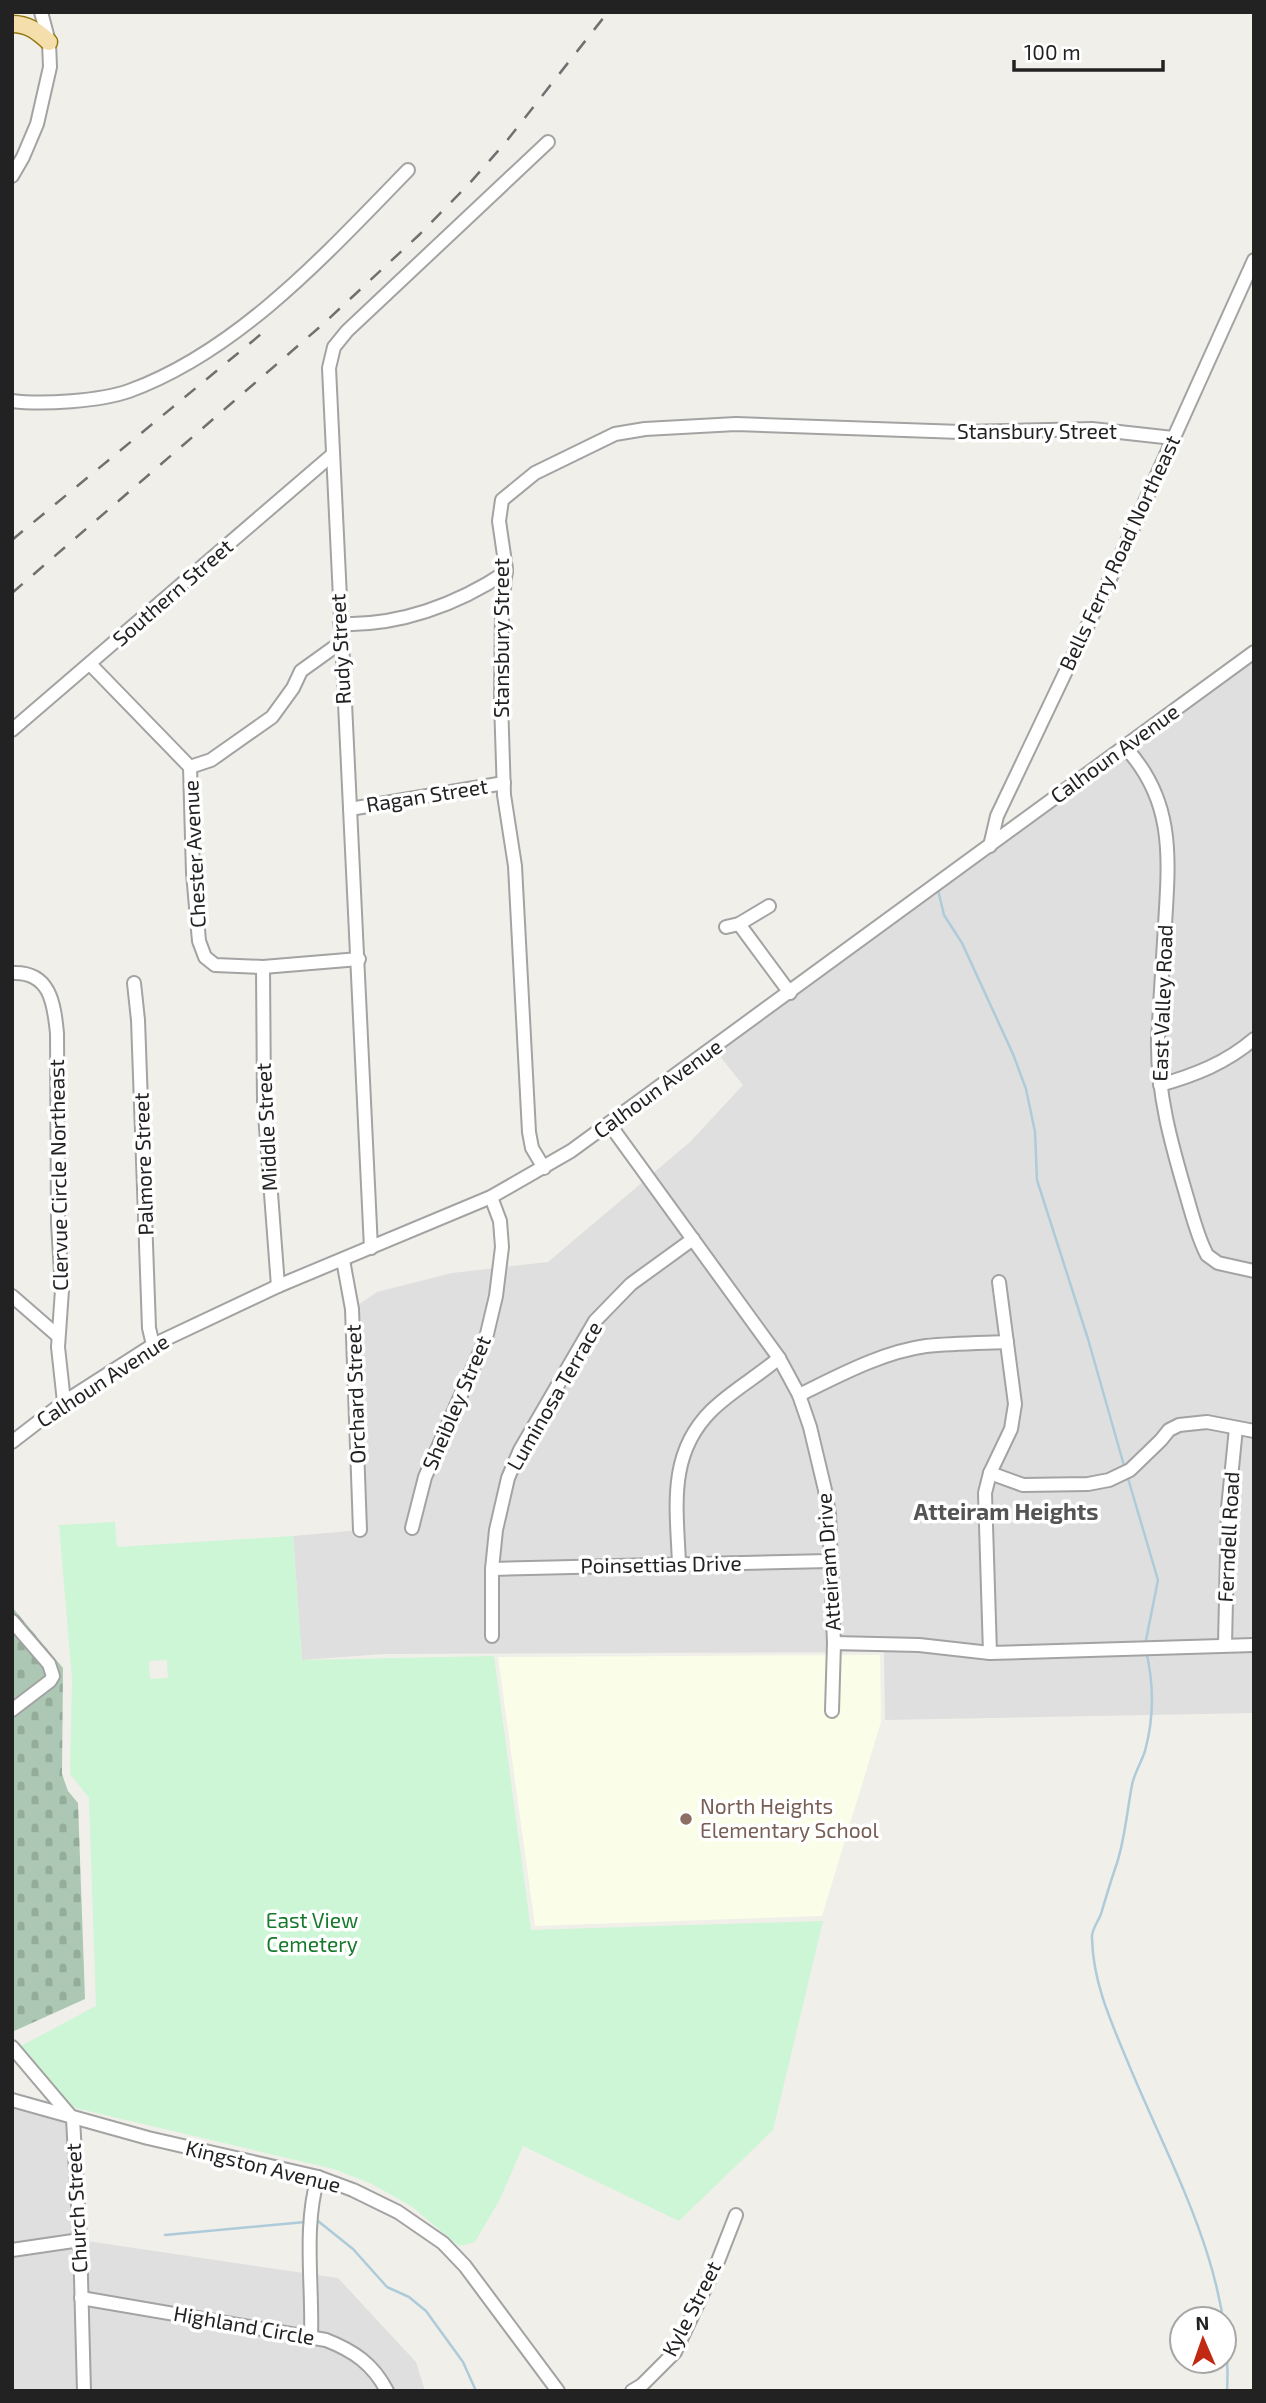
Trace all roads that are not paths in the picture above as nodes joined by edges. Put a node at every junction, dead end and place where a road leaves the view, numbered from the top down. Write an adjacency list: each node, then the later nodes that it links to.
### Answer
1 (41, 12): 3 (street)
2 (12, 24): 3 (main road)
3 (49, 42): 6 (street)
4 (548, 142): 10 (street, Rudy Street)
5 (408, 170): 8 (street)
6 (12, 176)
7 (1254, 260): 9 (street, Bells Ferry Road Northeast)
8 (12, 401)
9 (1173, 438): 11 (street, Stansbury Street); 21 (street, Bells Ferry Road Northeast)
10 (332, 455): 12 (street, Rudy Street); 15 (street, Southern Street)
11 (506, 572): 12 (street); 19 (street, Stansbury Street)
12 (340, 624): 13 (street, Rudy Street)
13 (340, 643): 18 (street); 20 (street, Rudy Street)
14 (1254, 652): 17 (street, Calhoun Avenue)
15 (90, 664): 16 (street, Southern Street); 18 (street, Chester Avenue)
16 (12, 730)
17 (1125, 747): 21 (street, Calhoun Avenue); 29 (street, East Valley Road)
18 (190, 767): 24 (street, Chester Avenue)
19 (504, 783): 20 (street, Ragan Street); 31 (street, Stansbury Street)
20 (350, 809): 23 (street, Rudy Street)
21 (990, 846): 27 (street, Calhoun Avenue)
22 (769, 906): 27 (street)
23 (359, 959): 24 (street); 34 (street, Rudy Street)
24 (262, 967): 38 (street, Middle Street)
25 (12, 972): 40 (street, Clervue Circle Northeast)
26 (134, 983): 42 (street, Palmore Street)
27 (790, 993): 30 (street, Calhoun Avenue)
28 (1254, 1039): 29 (street)
29 (1160, 1085): 36 (street, East Valley Road)
30 (610, 1125): 31 (street, Calhoun Avenue); 33 (street, Atteiram Drive)
31 (544, 1168): 32 (street, Calhoun Avenue)
32 (491, 1196): 34 (street, Calhoun Avenue); 50 (street, Sheibley Street)
33 (693, 1239): 43 (street, Atteiram Drive); 54 (street, Luminosa Terrace)
34 (371, 1248): 35 (street, Calhoun Avenue)
35 (343, 1260): 38 (street, Calhoun Avenue); 51 (street, Orchard Street)
36 (1254, 1271)
37 (999, 1282): 41 (street)
38 (278, 1286): 42 (street, Calhoun Avenue)
39 (12, 1296): 40 (street)
40 (58, 1336): 45 (street, Clervue Circle Northeast)
41 (1007, 1342): 44 (street); 49 (street)
42 (153, 1345): 45 (street, Calhoun Avenue)
43 (779, 1358): 44 (street, Atteiram Drive); 53 (street)
44 (799, 1395): 52 (street, Atteiram Drive)
45 (64, 1402): 48 (street, Calhoun Avenue)
46 (1236, 1428): 47 (street); 49 (street); 58 (street, Ferndell Road)
47 (1254, 1431)
48 (12, 1442)
49 (990, 1473): 60 (street)
50 (412, 1528)
51 (360, 1530)
52 (829, 1561): 53 (street, Poinsettias Drive); 57 (street, Atteiram Drive)
53 (679, 1564): 54 (street, Poinsettias Drive)
54 (492, 1569): 56 (street, Luminosa Terrace)
55 (12, 1621): 61 (street)
56 (492, 1636)
57 (834, 1643): 60 (street, Atteiram Drive); 62 (street)
58 (1225, 1645): 59 (street, Atteiram Drive); 60 (street, Atteiram Drive)
59 (1254, 1645)
60 (990, 1653)
61 (12, 1710)
62 (832, 1711)
63 (12, 2047): 65 (street, Church Street)
64 (12, 2100): 65 (street, Kingston Avenue)
65 (73, 2119): 66 (street, Kingston Avenue); 68 (street, Church Street)
66 (318, 2177): 71 (street); 74 (street, Kingston Avenue)
67 (736, 2215): 75 (street, Kyle Street)
68 (80, 2240): 69 (street); 70 (street, Church Street)
69 (12, 2250)
70 (81, 2298): 71 (street, Highland Circle); 72 (street, Church Street)
71 (311, 2338): 73 (street, Highland Circle)
72 (84, 2391)
73 (387, 2391)
74 (558, 2391)
75 (632, 2391)

